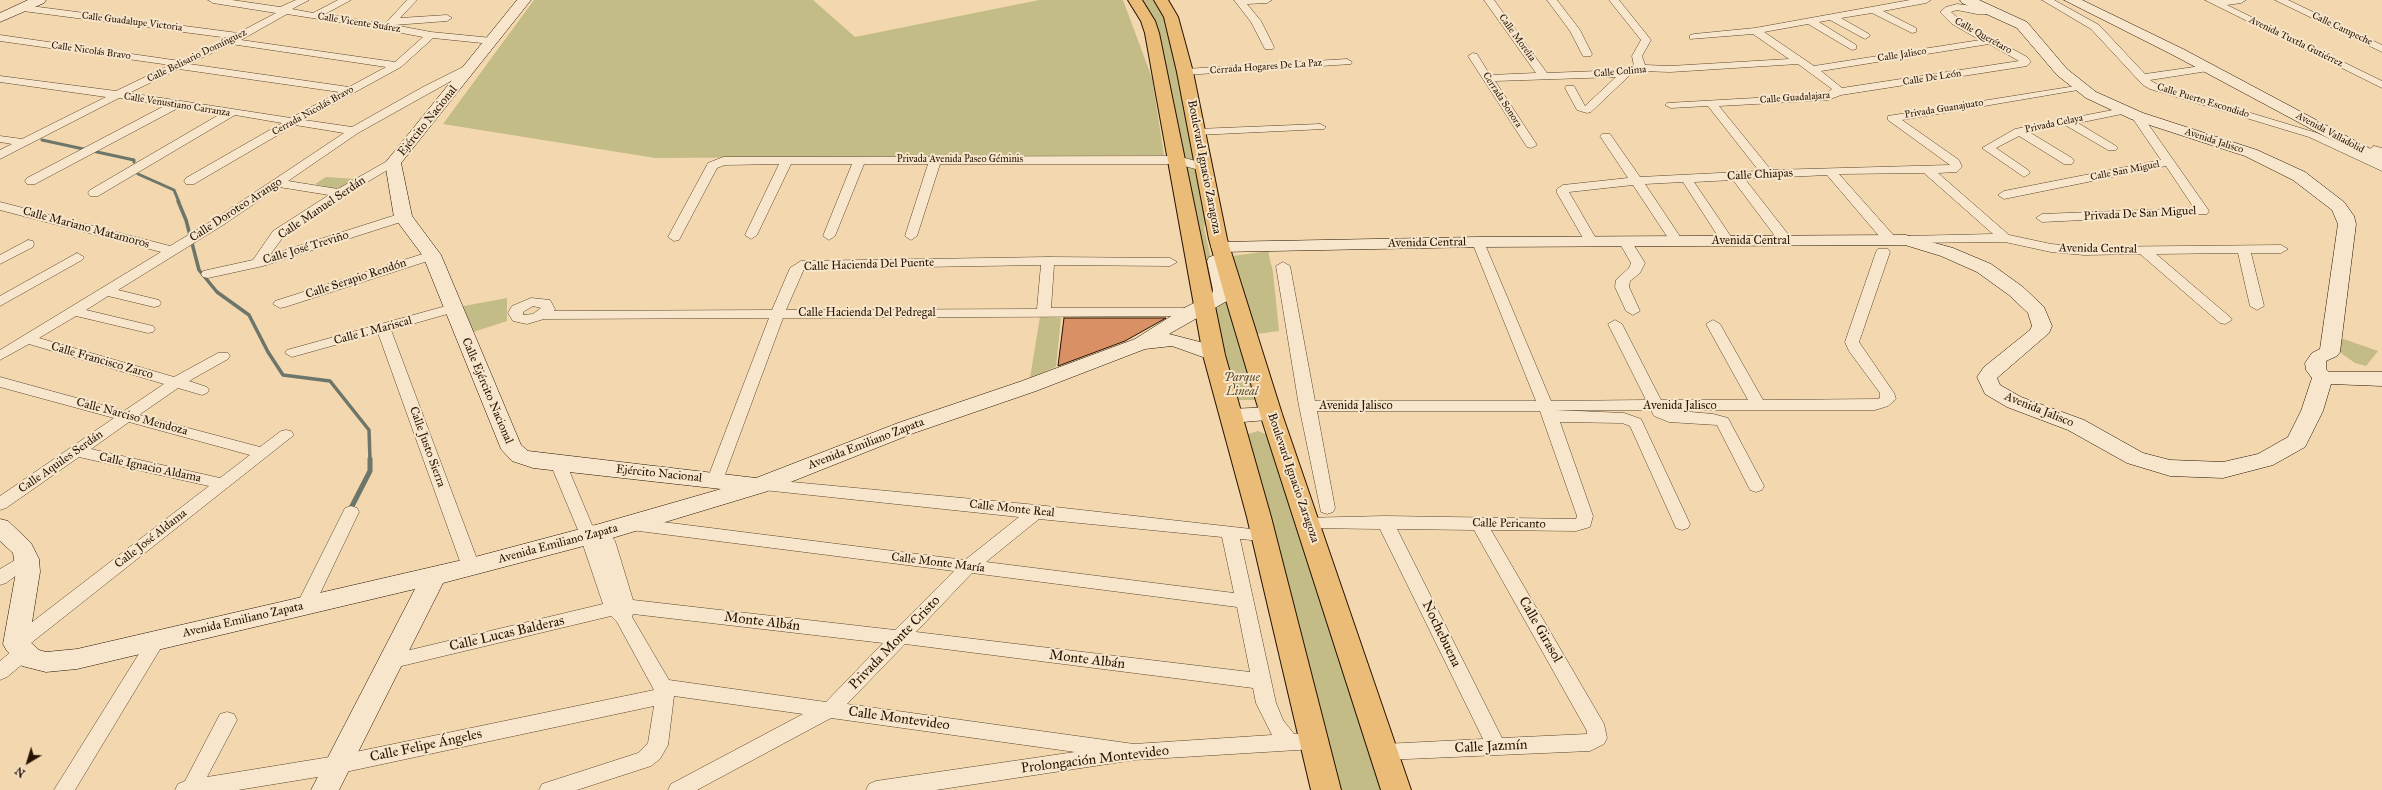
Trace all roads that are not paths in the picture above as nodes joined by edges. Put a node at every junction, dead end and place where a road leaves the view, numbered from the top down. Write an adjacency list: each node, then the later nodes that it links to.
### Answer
1 (39, 0): 26 (street)
2 (213, 0): 22 (street, Calle Vicente Suárez)
3 (304, 0): 24 (street, Calle Belisario Domínguez)
4 (346, 0): 27 (street)
5 (412, 0): 31 (street)
6 (524, 0): 40 (street, Ejército Nacional)
7 (1135, 0): 88 (main road)
8 (1161, 0): 56 (main road, Boulevard Ignacio Zaragoza)
9 (1267, 0): 20 (street)
10 (1489, 0): 58 (street, Calle Morelia)
11 (1552, 0): 45 (street)
12 (1614, 0): 53 (street)
13 (1926, 0): 23 (street)
14 (1967, 0): 25 (street, Avenida Jalisco)
15 (2047, 0): 60 (street, Calle Puerto Escondido)
16 (2071, 0): 54 (street, Avenida Valladolid)
17 (2084, 0): 85 (street, Avenida Valladolid)
18 (2241, 0): 21 (street)
19 (2280, 0): 44 (street, Calle Campeche)
20 (1239, 1): 42 (street)
21 (2213, 1): 62 (street, Avenida Tuxtla Gutiérrez)
22 (242, 2): 24 (street, Calle Vicente Suárez)
23 (1872, 9): 28 (street); 32 (street)
24 (285, 10): 27 (street, Calle Vicente Suárez); 34 (street, Calle Belisario Domínguez)
25 (1995, 11): 41 (street, Calle Querétaro); 63 (street, Avenida Jalisco)
26 (9, 13): 34 (street, Calle Guadalupe Victoria)
27 (314, 16): 31 (street, Calle Vicente Suárez)
28 (1830, 16): 30 (street); 36 (street)
29 (447, 18): 31 (street)
30 (1808, 20): 33 (street); 43 (street)
31 (390, 24): 35 (street, Calle Vicente Suárez)
32 (1912, 30)
33 (1755, 31): 37 (street); 47 (street, Calle Guadalajara)
34 (240, 36): 39 (street, Calle Belisario Domínguez)
35 (432, 36): 40 (street, Calle Vicente Suárez); 51 (street, Cerrada Nicolás Bravo)
36 (1865, 36)
37 (1694, 37)
38 (0, 38): 50 (street, Calle Nicolás Bravo)
39 (229, 41): 50 (street, Calle Belisario Domínguez); 51 (street)
40 (492, 41): 52 (street, Ejército Nacional)
41 (1991, 41): 49 (street, Calle Querétaro); 55 (street, Calle Jalisco)
42 (1269, 47)
43 (1852, 47)
44 (2382, 49)
45 (1587, 54)
46 (1473, 56): 59 (street, Cerrada Sonora)
47 (1801, 61): 53 (street, Calle Colima); 55 (street, Calle Guadalajara)
48 (1347, 62): 56 (street, Cerrada Hogares De La Paz)
49 (2026, 62): 66 (street, Calle De León)
50 (180, 64): 65 (street, Calle Nicolás Bravo); 67 (street, Calle Belisario Domínguez)
51 (397, 65): 65 (street, Cerrada Nicolás Bravo)
52 (473, 66): 77 (street, Calle Doroteo Arango); 92 (street, Ejército Nacional)
53 (1640, 68): 57 (street, Calle Colima)
54 (2208, 68): 60 (street); 85 (street, Avenida Valladolid)
55 (1812, 69): 66 (street, Calle Guadalajara)
56 (1185, 72): 78 (main road, Boulevard Ignacio Zaragoza)
57 (1626, 73): 58 (street, Calle Colima); 64 (street)
58 (1544, 76): 59 (street, Calle Colima)
59 (1488, 78): 82 (street, Cerrada Sonora)
60 (2143, 78): 85 (street, Calle Puerto Escondido)
61 (0, 79): 67 (street, Calle Venustiano Carranza)
62 (2382, 85)
63 (2078, 87): 72 (street, Avenida Jalisco); 94 (street, Privada Guanajuato)
64 (1570, 88)
65 (350, 90): 74 (street, Cerrada Nicolás Bravo)
66 (1838, 92): 68 (street, Calle Guadalajara)
67 (117, 95): 69 (street, Calle Venustiano Carranza); 81 (street, Calle Belisario Domínguez)
68 (1711, 103): 70 (street, Calle Guadalajara); 98 (street)
69 (178, 104): 71 (street, Calle Venustiano Carranza); 101 (street)
70 (1671, 105)
71 (231, 113): 74 (street, Calle Venustiano Carranza); 105 (street)
72 (2130, 113): 73 (street, Privada Celaya); 91 (street, Calle San Miguel); 159 (street, Avenida Jalisco)
73 (2066, 121): 76 (street, Privada Celaya); 83 (street)
74 (290, 123): 77 (street, Calle Venustiano Carranza); 102 (street, Cerrada Nicolás Bravo)
75 (1320, 127): 78 (street)
76 (2019, 131): 90 (street); 97 (street, Privada Celaya)
77 (354, 132): 104 (street, Calle Doroteo Arango)
78 (1197, 132): 93 (main road, Boulevard Ignacio Zaragoza)
79 (1606, 136): 103 (street)
80 (0, 139): 81 (street)
81 (25, 143): 84 (street, Calle Belisario Domínguez)
82 (1530, 145)
83 (2112, 148)
84 (0, 155)
85 (2379, 158)
86 (860, 160): 87 (street, Privada Avenida Paseo Géminis); 89 (street, Privada Avenida Paseo Géminis); 113 (street)
87 (935, 160): 88 (street, Privada Avenida Paseo Géminis); 114 (street)
88 (1177, 160): 93 (street, Privada Avenida Paseo Géminis); 146 (main road)
89 (787, 161): 112 (street); 115 (street, Privada Avenida Paseo Géminis)
90 (2068, 161)
91 (2168, 162): 107 (street, Calle San Miguel); 111 (street, Privada De San Miguel)
92 (393, 163): 106 (street, Calle Manuel Serdán); 110 (street, Ejército Nacional)
93 (1203, 167): 109 (main road, Boulevard Ignacio Zaragoza)
94 (1956, 167): 95 (street, Calle Chiapas)
95 (1927, 169): 96 (street, Calle Chiapas); 116 (street)
96 (1830, 171): 98 (street, Calle Chiapas); 125 (street)
97 (2024, 173)
98 (1768, 174): 99 (street, Calle Chiapas)
99 (1736, 176): 100 (street, Calle Chiapas); 120 (street)
100 (1686, 178): 103 (street, Calle Chiapas); 119 (street)
101 (31, 181)
102 (190, 181)
103 (1635, 181): 118 (street); 122 (street, Calle Chiapas)
104 (277, 183): 106 (street); 129 (street, Calle Doroteo Arango)
105 (94, 193)
106 (340, 193): 136 (street, Calle Manuel Serdán)
107 (2004, 195)
108 (0, 206): 129 (street, Calle Mariano Matamoros)
109 (1212, 211): 126 (main road, Boulevard Ignacio Zaragoza); 146 (street, Avenida Emiliano Zapata)
110 (403, 217): 131 (street, Ejército Nacional); 136 (street, Calle José Treviño)
111 (2042, 218)
112 (751, 235)
113 (829, 236)
114 (912, 236)
115 (674, 237)
116 (2005, 238): 125 (street, Avenida Central); 130 (street, Avenida Central)
117 (1869, 240): 120 (street, Avenida Central); 125 (street, Avenida Jalisco)
118 (1677, 241): 119 (street, Avenida Central); 123 (street, Avenida Central)
119 (1728, 241): 120 (street, Avenida Central)
120 (1786, 241)
121 (1478, 242): 122 (street, Avenida Central); 126 (street, Avenida Central); 172 (street)
122 (1592, 242): 123 (street, Avenida Central)
123 (1624, 242): 148 (street)
124 (28, 244): 133 (street)
125 (1893, 244): 139 (street, Avenida Jalisco); 139 (street, Avenida Jalisco); 169 (street, Avenida Jalisco)
126 (1220, 247): 173 (main road, Boulevard Ignacio Zaragoza)
127 (2244, 249): 128 (street, Avenida Central); 130 (street, Avenida Central); 144 (street)
128 (2281, 249)
129 (173, 250): 140 (street, Calle Doroteo Arango)
130 (2143, 250): 152 (street)
131 (432, 255): 143 (street, Calle Serapio Rendón); 145 (street, Ejército Nacional)
132 (77, 257): 141 (street)
133 (0, 260)
134 (1048, 261): 135 (street, Calle Hacienda Del Puente); 149 (street); 150 (street, Calle Hacienda Del Puente)
135 (1170, 262)
136 (258, 263): 138 (street, Calle José Treviño)
137 (1283, 266): 170 (street)
138 (208, 274)
139 (2001, 280): 165 (street, Avenida Jalisco)
140 (106, 291): 142 (street); 147 (street, Calle Doroteo Arango)
141 (0, 302)
142 (154, 303)
143 (280, 304)
144 (2257, 306)
145 (453, 308): 155 (street, Calle I. Mariscal); 179 (street, Calle Ejército Nacional)
146 (1198, 308): 149 (street, Calle Hacienda Del Pedregal); 158 (street, Avenida Emiliano Zapata); 161 (main road)
147 (74, 311): 156 (street); 157 (street, Calle Doroteo Arango)
148 (1633, 311)
149 (1044, 312): 150 (street, Calle Hacienda Del Pedregal)
150 (778, 313): 151 (street, Calle Hacienda Del Pedregal); 180 (street, Calle Hacienda Del Puente)
151 (543, 315)
152 (2225, 320)
153 (1615, 324): 171 (street)
154 (1714, 324): 169 (street)
155 (383, 328): 160 (street, Calle I. Mariscal); 198 (street, Calle Justo Sierra)
156 (148, 329)
157 (27, 339): 162 (street, Calle Doroteo Arango); 167 (street, Calle Francisco Zarco)
158 (1142, 344): 161 (street); 182 (street, Avenida Emiliano Zapata)
159 (2330, 352): 164 (street); 165 (street)
160 (292, 353)
161 (1214, 355): 175 (main road)
162 (0, 356)
163 (223, 356): 167 (street, Calle Aquiles Serdán)
164 (2376, 377): 165 (street)
165 (2324, 379)
166 (0, 382): 174 (street, Calle Narciso Mendoza)
167 (176, 382): 168 (street, Calle Francisco Zarco); 174 (street, Calle Aquiles Serdán)
168 (202, 390)
169 (1758, 405): 171 (street, Avenida Jalisco)
170 (1306, 406): 172 (street, Avenida Jalisco); 185 (street)
171 (1656, 406): 172 (street, Avenida Jalisco); 183 (street)
172 (1548, 411): 190 (street, Calle Pericanto); 192 (street)
173 (1271, 414): 175 (street); 188 (main road, Boulevard Ignacio Zaragoza)
174 (127, 416): 177 (street, Calle Aquiles Serdán); 178 (street, Calle Narciso Mendoza)
175 (1231, 416): 196 (main road)
176 (286, 435): 178 (street, Calle José Aldama)
177 (77, 452): 181 (street, Calle Ignacio Aldama); 184 (street, Calle Aquiles Serdán)
178 (263, 453): 181 (street, Calle José Aldama)
179 (558, 463): 180 (street, Ejército Nacional); 194 (street)
180 (715, 480): 182 (street, Ejército Nacional)
181 (223, 484): 207 (street, Calle José Aldama)
182 (760, 485): 186 (street, Calle Monte Real); 191 (street, Avenida Emiliano Zapata)
183 (1756, 486)
184 (0, 504)
185 (1327, 508)
186 (1037, 511): 195 (street, Calle Monte Real); 199 (street, Privada Monte Cristo)
187 (351, 512): 203 (street)
188 (1307, 522): 189 (street, Calle Pericanto); 219 (main road, Boulevard Ignacio Zaragoza)
189 (1385, 522): 190 (street, Calle Pericanto); 217 (street, Nochebuena)
190 (1479, 523): 214 (street, Calle Girasol)
191 (631, 524): 194 (street, Avenida Emiliano Zapata); 199 (street, Calle Monte María)
192 (1682, 524)
193 (0, 527): 197 (street)
194 (591, 533): 198 (street, Avenida Emiliano Zapata); 204 (street)
195 (1230, 533): 196 (street, Calle Monte Real); 202 (street)
196 (1263, 535): 215 (main road)
197 (27, 559): 201 (street); 207 (street)
198 (471, 567): 200 (street, Avenida Emiliano Zapata)
199 (968, 567): 202 (street, Calle Monte María); 205 (street, Privada Monte Cristo)
200 (435, 574): 203 (street, Avenida Emiliano Zapata); 208 (street)
201 (0, 578)
202 (1244, 601): 209 (street)
203 (305, 606): 206 (street, Avenida Emiliano Zapata)
204 (621, 610): 205 (street, Monte Albán); 208 (street, Calle Lucas Balderas); 211 (street)
205 (905, 639): 209 (street, Monte Albán); 212 (street, Privada Monte Cristo)
206 (156, 641): 207 (street, Avenida Emiliano Zapata); 221 (street)
207 (13, 658): 210 (street, Calle José Aldama)
208 (389, 662): 220 (street)
209 (1261, 681): 216 (street)
210 (0, 683)
211 (664, 691): 212 (street, Calle Montevideo); 220 (street, Calle Felipe Ángeles); 224 (street)
212 (831, 709): 218 (street, Calle Montevideo); 225 (street, Privada Monte Cristo)
213 (227, 720): 222 (street)
214 (1597, 738): 217 (street, Calle Jazmín)
215 (1314, 741): 216 (street, Prolongación Montevideo); 227 (main road)
216 (1289, 742): 218 (street, Prolongación Montevideo)
217 (1496, 746): 219 (street, Calle Jazmín)
218 (1134, 752): 226 (street, Prolongación Montevideo)
219 (1384, 752): 228 (main road, Boulevard Ignacio Zaragoza)
220 (336, 765): 222 (street, Calle Felipe Ángeles); 223 (street)
221 (64, 790)
222 (188, 790)
223 (326, 790)
224 (549, 790)
225 (678, 790)
226 (876, 790)
227 (1326, 790)
228 (1396, 790)

